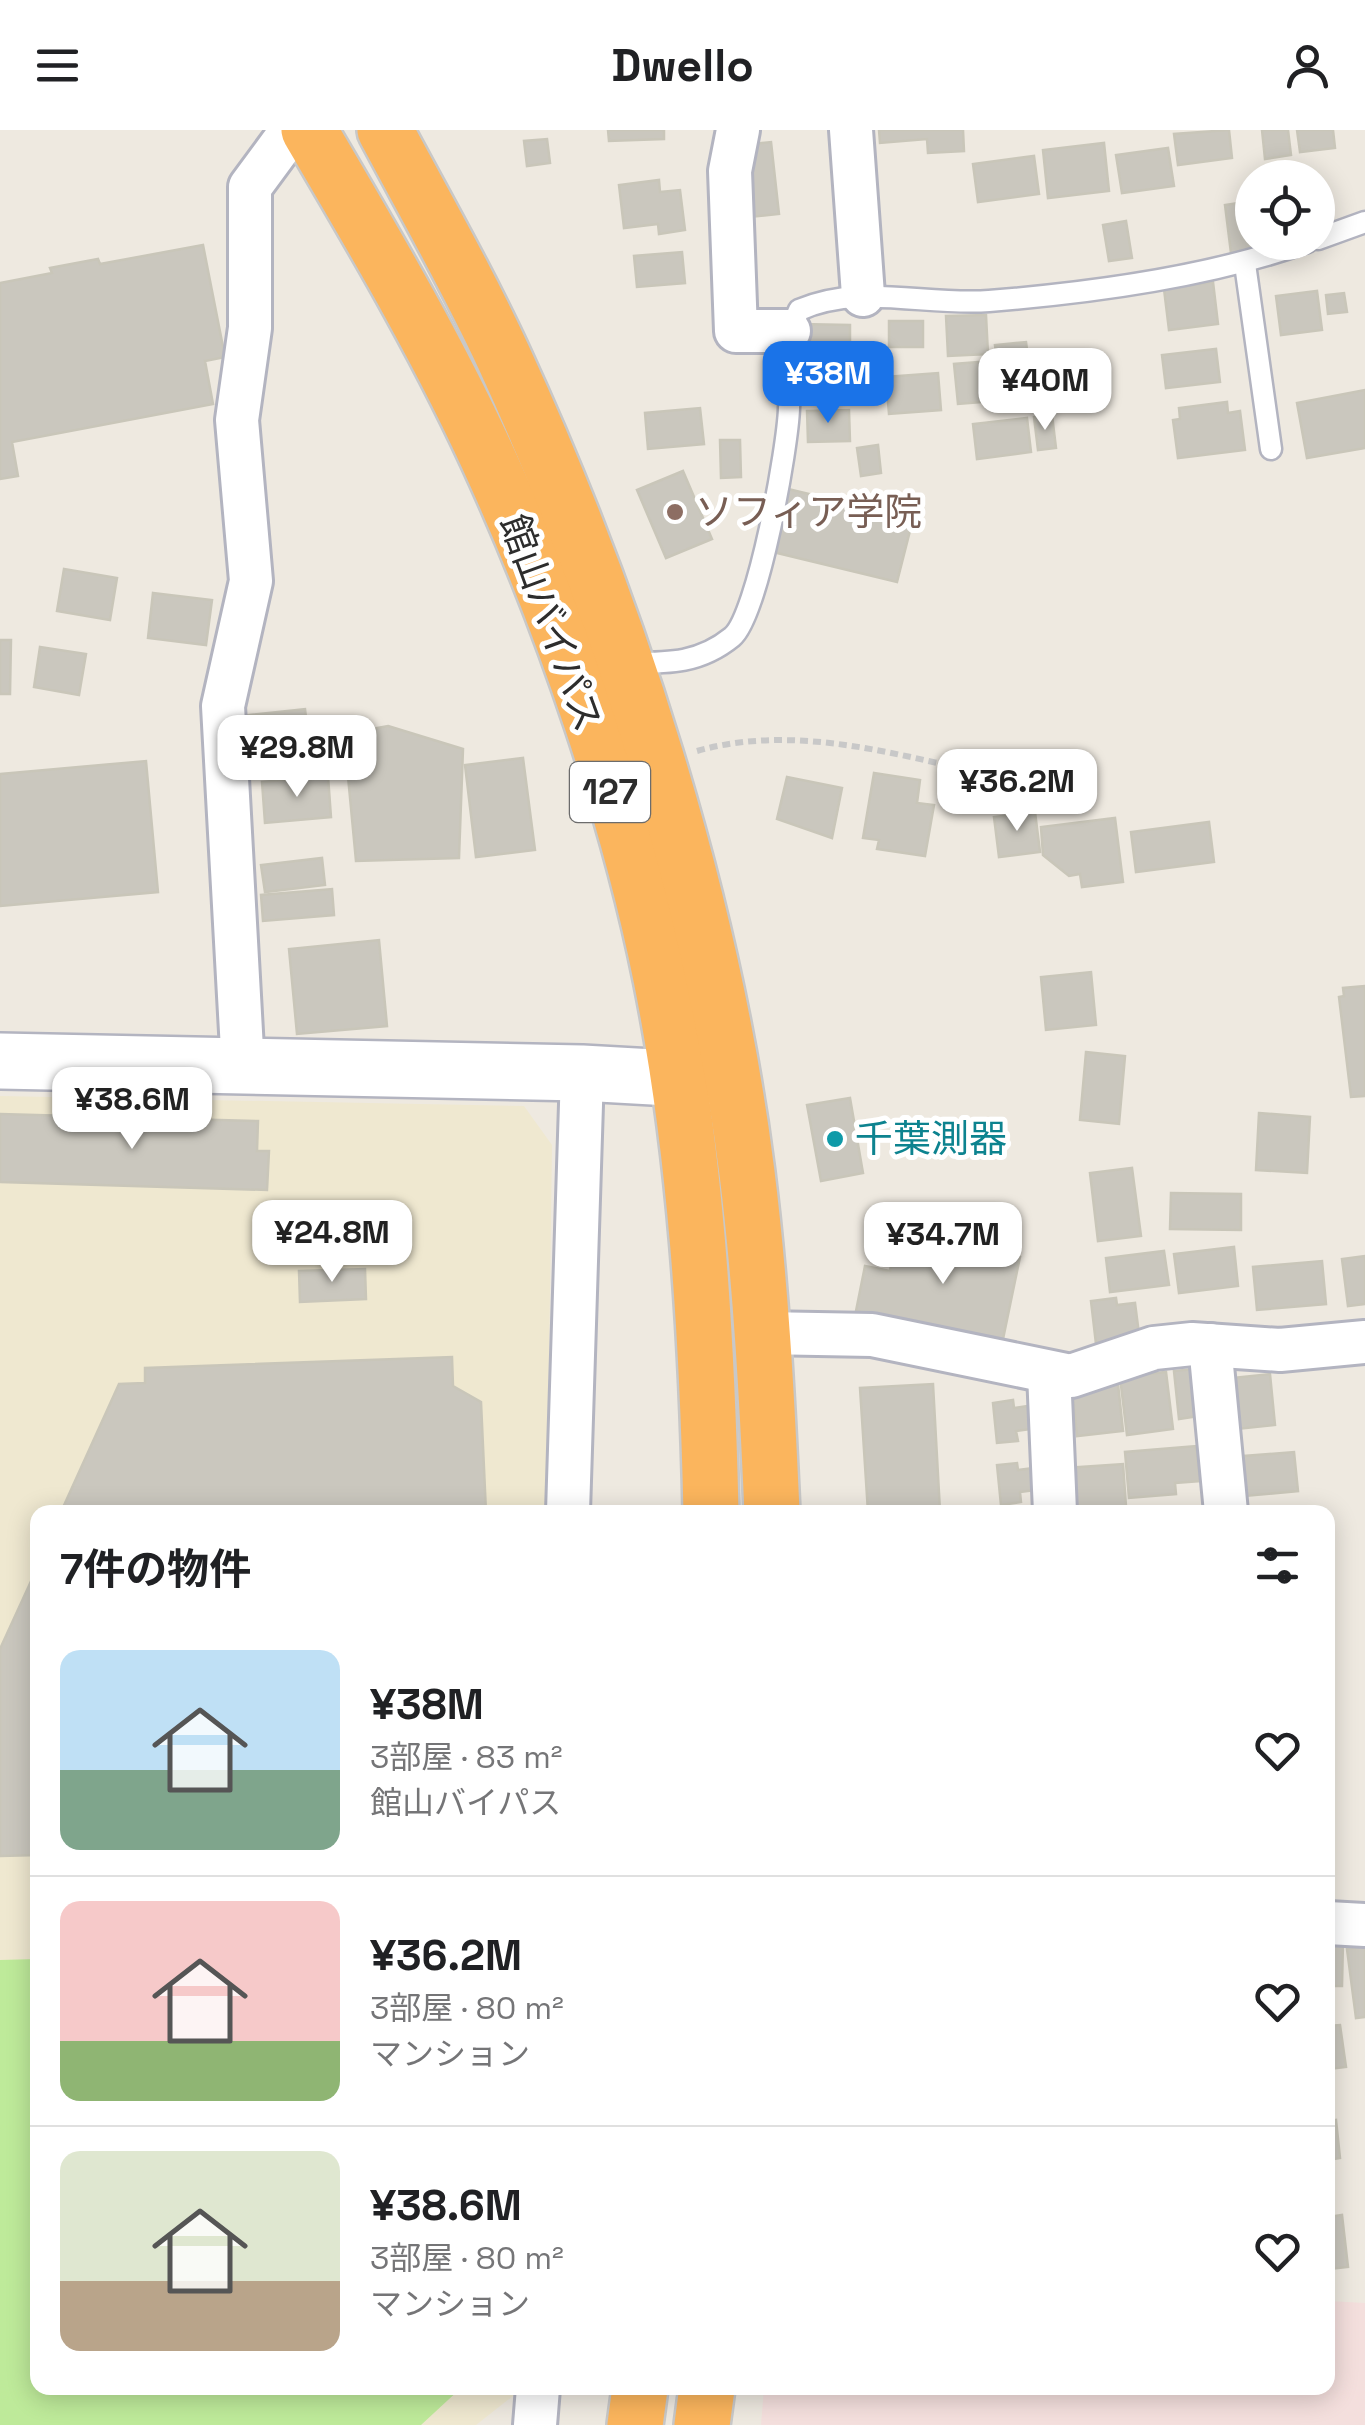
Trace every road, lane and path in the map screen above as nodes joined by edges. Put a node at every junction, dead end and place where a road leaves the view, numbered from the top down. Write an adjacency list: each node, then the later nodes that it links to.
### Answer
1 (292, 130): 17 (street)
2 (309, 130): 19 (highway, 館山バイパス / 127)
3 (385, 130): 13 (highway, 館山バイパス / 127)
4 (738, 130): 11 (street)
5 (851, 130): 10 (street)
6 (1365, 222): 7 (lane)
7 (1335, 233)
8 (1256, 260): 9 (lane)
9 (1245, 264): 10 (lane); 12 (lane)
10 (863, 295): 11 (lane)
11 (789, 331): 13 (lane)
12 (1271, 449)
13 (622, 662): 14 (highway, 館山バイパス / 127)
14 (657, 763): 15 (path); 20 (highway, 館山バイパス / 127)
15 (964, 769)
16 (0, 1061): 17 (street)
17 (243, 1068): 18 (street)
18 (582, 1073): 19 (street); 25 (street)
19 (676, 1078): 20 (street); 26 (highway, 館山バイパス / 127)
20 (732, 1082): 21 (highway, 館山バイパス / 127)
21 (763, 1332): 24 (street); 27 (highway, 館山バイパス / 127)
22 (1365, 1342): 23 (street)
23 (1210, 1345): 24 (street); 29 (street)
24 (1049, 1373): 28 (street)
25 (568, 1505)
26 (711, 1505)
27 (772, 1505)
28 (1056, 1505)
29 (1225, 1505)
30 (1335, 1923): 31 (street)
31 (1365, 1925)
32 (537, 2395): 35 (street)
33 (639, 2395): 36 (highway)
34 (706, 2395): 37 (highway)
35 (535, 2425)
36 (636, 2425)
37 (702, 2425)

